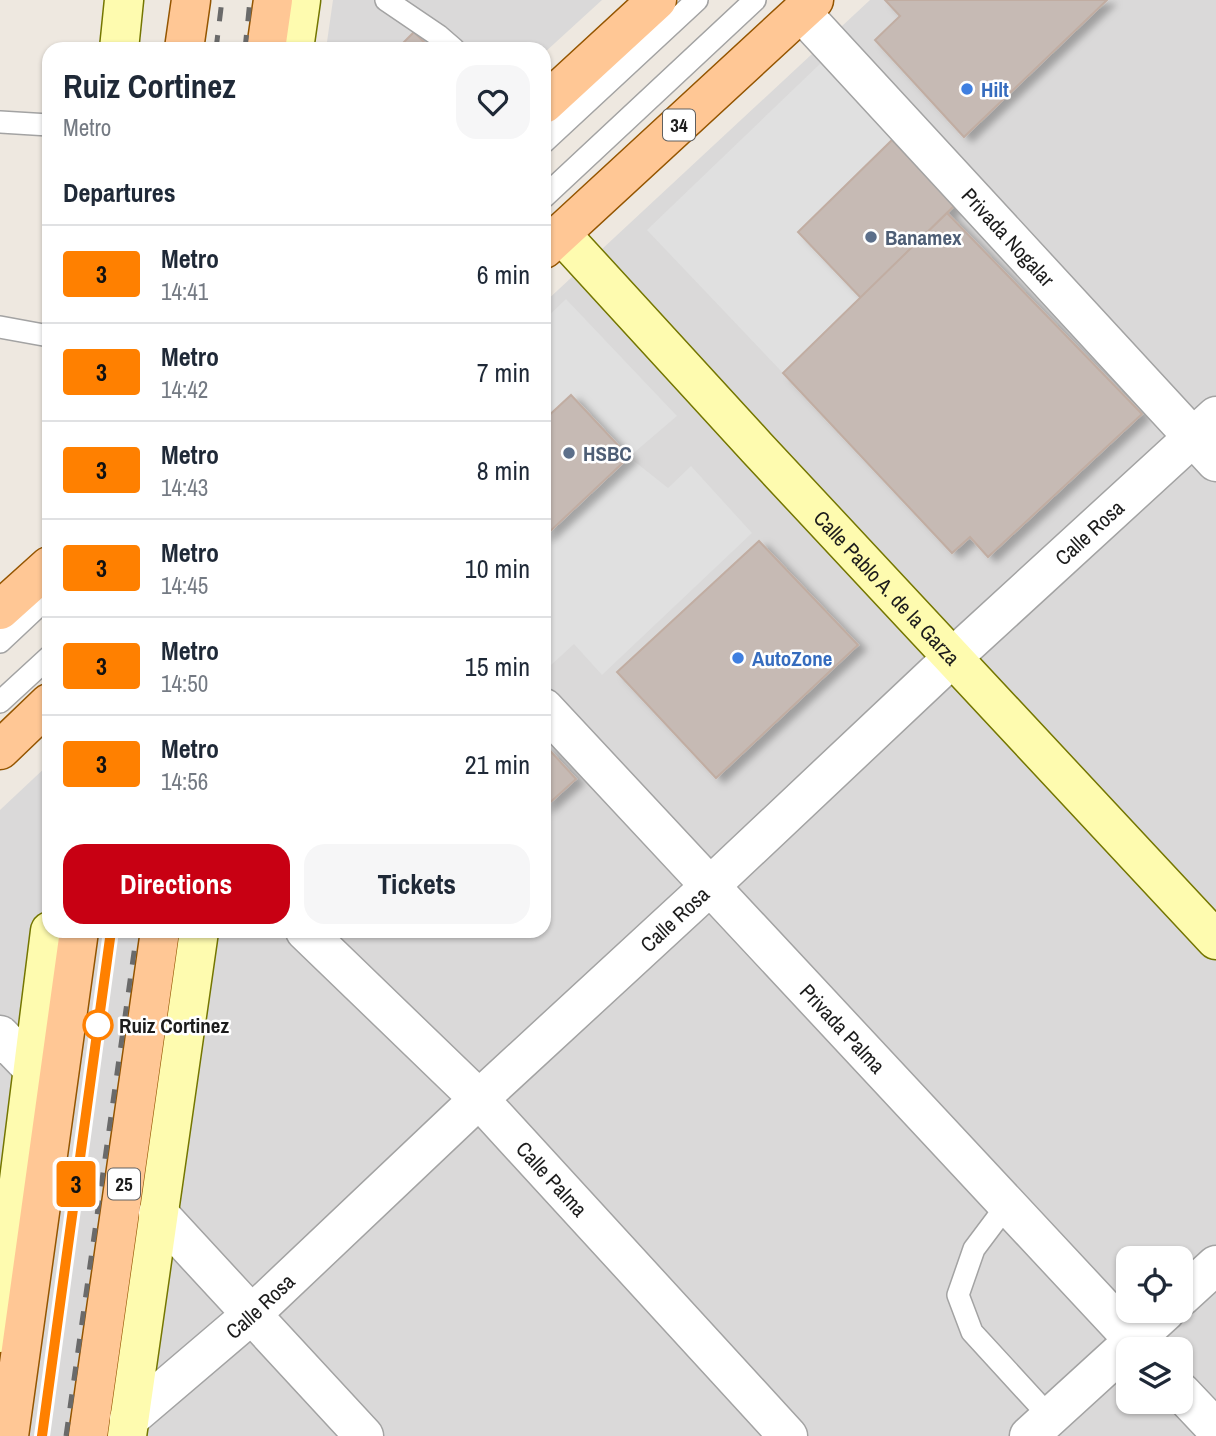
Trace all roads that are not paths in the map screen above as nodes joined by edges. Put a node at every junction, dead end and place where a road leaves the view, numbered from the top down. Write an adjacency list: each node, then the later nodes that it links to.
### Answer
1 (124, 0): 10 (street)
2 (191, 0): 11 (main road)
3 (273, 0): 12 (main road)
4 (302, 0): 13 (street)
5 (386, 0): 14 (lane)
6 (657, 0): 15 (main road)
7 (697, 0): 18 (lane)
8 (755, 0): 19 (lane)
9 (808, 6): 20 (main road, 34); 23 (street, Privada Nogalar)
10 (120, 42)
11 (185, 42)
12 (267, 42)
13 (295, 42)
14 (446, 42)
15 (551, 98)
16 (0, 122): 17 (lane)
17 (42, 125)
18 (551, 136)
19 (551, 190)
20 (553, 242): 28 (street, Calle Pablo A. de la Garza)
21 (0, 327): 22 (lane)
22 (42, 335)
23 (1208, 438): 28 (street, Calle Rosa)
24 (42, 572): 26 (main road)
25 (42, 603): 27 (lane)
26 (0, 611)
27 (0, 642)
28 (952, 658): 34 (street, Calle Rosa); 40 (street, Calle Pablo A. de la Garza)
29 (42, 663): 30 (lane)
30 (0, 702)
31 (42, 710): 33 (main road)
32 (551, 716): 34 (street, Privada Palma)
33 (0, 750)
34 (709, 887): 43 (street, Calle Rosa); 44 (street, Privada Palma)
35 (49, 938): 42 (street)
36 (78, 938): 58 (main road)
37 (159, 938): 59 (main road, 25)
38 (198, 938): 45 (street)
39 (312, 938): 43 (street, Calle Palma)
40 (1216, 940)
41 (0, 1035): 42 (street)
42 (33, 1069): 50 (street)
43 (479, 1099): 48 (street, Calle Rosa); 61 (street, Calle Palma)
44 (1007, 1205): 51 (street, Privada Palma); 55 (lane)
45 (158, 1213): 48 (street); 56 (street)
46 (1216, 1265): 47 (street)
47 (1193, 1286)
48 (251, 1315): 56 (street, Calle Rosa); 60 (street)
49 (1156, 1323): 52 (street)
50 (0, 1333)
51 (1130, 1337)
52 (1144, 1337)
53 (1116, 1363): 55 (street)
54 (1193, 1405): 57 (street)
55 (1040, 1426)
56 (128, 1427)
57 (1216, 1429)
58 (9, 1436)
59 (88, 1436)
60 (363, 1436)
61 (788, 1436)

